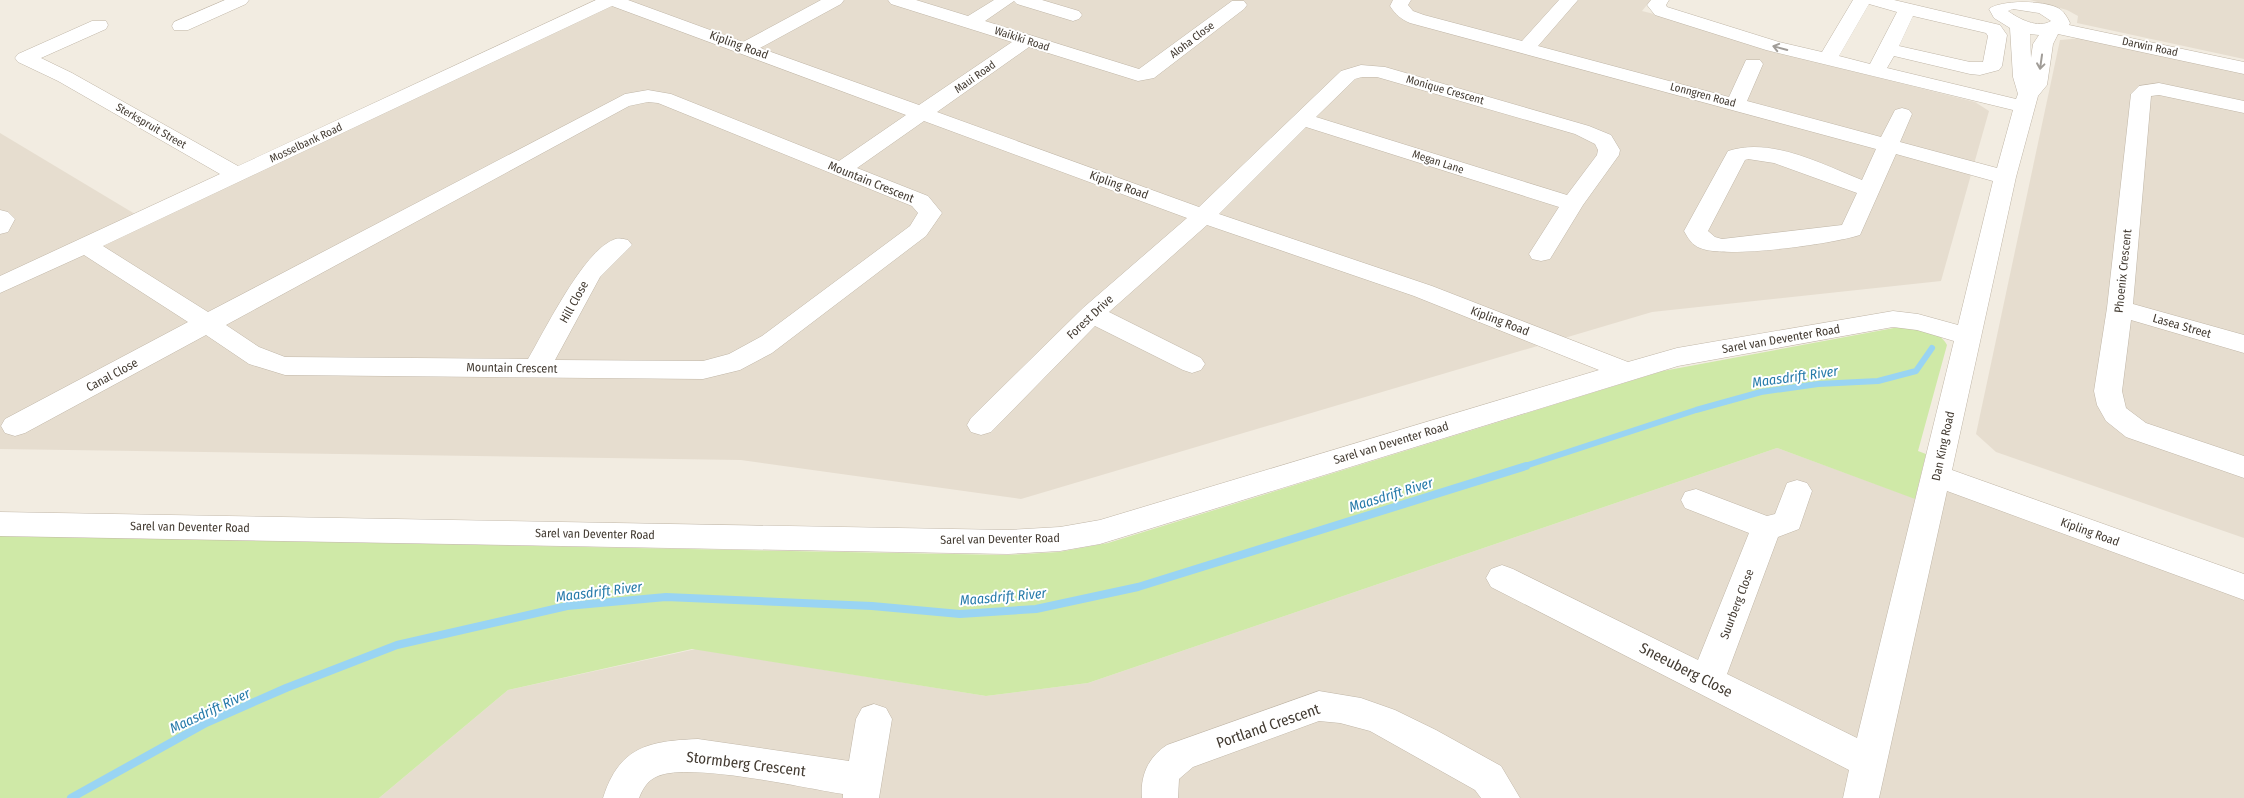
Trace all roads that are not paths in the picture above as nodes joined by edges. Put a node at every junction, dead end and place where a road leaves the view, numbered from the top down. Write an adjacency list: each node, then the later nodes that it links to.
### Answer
1 (240, 0): 22 (street)
2 (611, 0): 25 (street, Kipling Road); 42 (street, Mosselbank Road)
3 (835, 0): 25 (street)
4 (897, 0): 19 (street, Waikiki Road)
5 (1006, 0): 19 (street)
6 (1023, 0): 16 (street)
7 (1569, 0): 26 (street)
8 (1660, 0): 28 (street, one-way to 8)
9 (1862, 0): 28 (street)
10 (1874, 0): 17 (street)
11 (1941, 0): 15 (street)
12 (1988, 0): 15 (street)
13 (1238, 5): 32 (street, Aloha Close)
14 (1402, 5): 26 (street, Lonngren Road)
15 (2014, 6): 18 (street); 21 (street)
16 (1073, 15)
17 (1904, 17): 24 (street); 27 (street); 27 (street)
18 (2054, 17): 21 (street); 29 (street, Darwin Road); 31 (street, Darwin Road); 34 (street, Dan King Road, one-way to 34)
19 (970, 22): 23 (street, Waikiki Road)
20 (99, 25): 42 (street, Sterkspruit Street)
21 (2018, 25): 34 (street, Dan King Road)
22 (181, 26)
23 (1026, 41): 32 (street, Waikiki Road); 37 (street, Maui Road)
24 (1980, 43)
25 (746, 48): 37 (street, Kipling Road)
26 (1526, 48): 35 (street, Lonngren Road)
27 (1883, 58): 28 (street); 33 (street); 34 (street)
28 (1827, 60)
29 (2244, 60)
30 (1753, 64): 35 (street)
31 (2244, 68)
32 (1147, 74)
33 (1969, 77)
34 (2026, 100): 43 (street, Dan King Road)
35 (1736, 104): 40 (street, Lonngren Road)
36 (2244, 107): 53 (street, Phoenix Crescent)
37 (923, 113): 41 (street, Maui Road); 46 (street, Kipling Road)
38 (1902, 114): 40 (street)
39 (1304, 120): 45 (street, Megan Lane); 45 (street, Monique Crescent); 46 (street, Monique Crescent)
40 (1889, 145): 43 (street, Lonngren Road); 44 (street)
41 (840, 170): 55 (street, Mountain Crescent); 59 (street, Mountain Crescent)
42 (238, 175): 50 (street, Mosselbank Road)
43 (2006, 177): 56 (street, Dan King Road)
44 (1869, 190): 44 (street)
45 (1572, 204): 51 (street, Monique Crescent)
46 (1203, 216): 54 (street, Forest Drive); 60 (street, Kipling Road)
47 (0, 217): 48 (street)
48 (0, 227)
49 (620, 245): 59 (street, Hill Close)
50 (86, 246): 52 (street, Mosselbank Road); 55 (street, Mountain Crescent)
51 (1540, 254)
52 (0, 285)
53 (2120, 308): 57 (street, Lasea Street); 63 (street, Phoenix Crescent)
54 (1092, 314): 58 (street); 61 (street, Forest Drive)
55 (208, 323): 59 (street, Mountain Crescent); 62 (street, Canal Close)
56 (1967, 336): 60 (street, Sarel van Deventer Road); 64 (street, Dan King Road)
57 (2244, 344)
58 (1192, 364)
59 (538, 368)
60 (1626, 371): 67 (street, Sarel van Deventer Road)
61 (981, 425)
62 (15, 426)
63 (2244, 467)
64 (1936, 476): 70 (street, Kipling Road); 73 (street, Dan King Road)
65 (1797, 491): 68 (street)
66 (1696, 500): 68 (street)
67 (0, 524)
68 (1766, 528): 71 (street, Suurberg Close)
69 (1502, 578): 71 (street, Sneeuberg Close)
70 (2244, 587)
71 (1707, 681): 73 (street, Sneeuberg Close)
72 (874, 719): 74 (street, Stormberg Crescent)
73 (1869, 762): 78 (street, Dan King Road)
74 (861, 789): 75 (street, Stormberg Crescent)
75 (621, 798)
76 (1160, 798): 77 (street, Portland Crescent)
77 (1502, 798)
78 (1861, 798)

